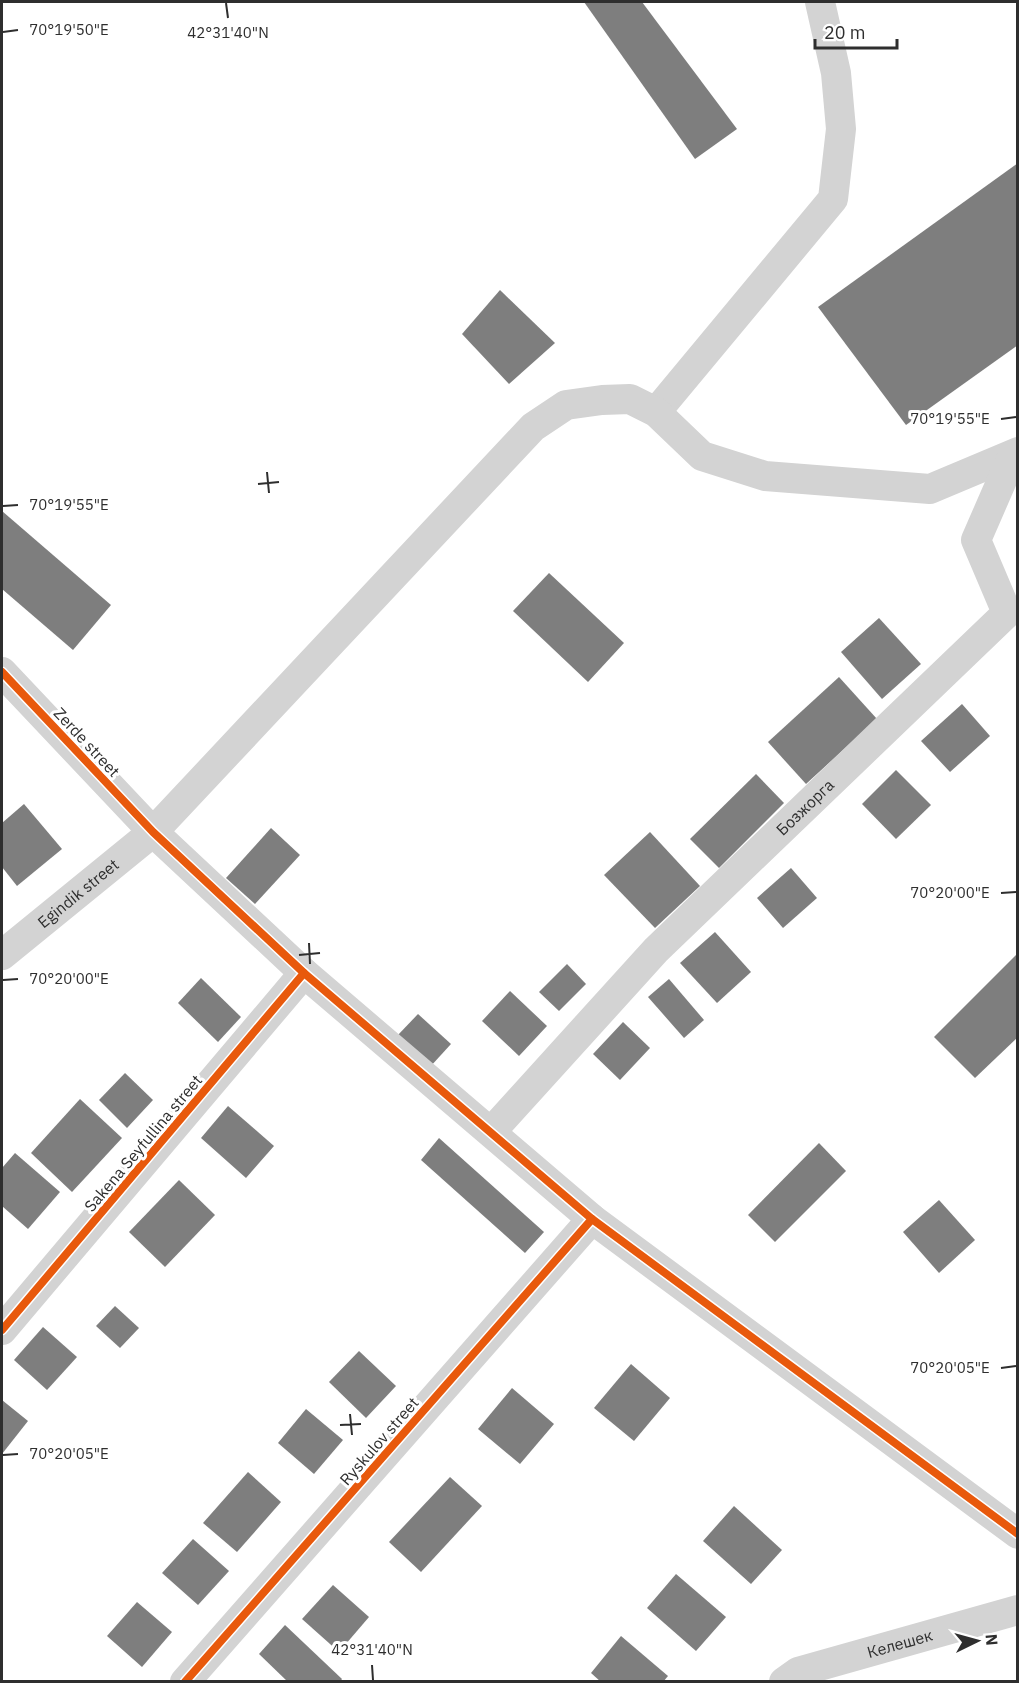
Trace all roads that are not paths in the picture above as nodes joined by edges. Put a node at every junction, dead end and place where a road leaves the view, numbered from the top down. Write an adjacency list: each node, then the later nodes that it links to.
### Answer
1 (820, 2): 2 (street)
2 (656, 412): 3 (street, Egindik street); 5 (street, Egindik street)
3 (1015, 453): 8 (street, Бозжорга)
4 (2, 672): 5 (street, Zerde street)
5 (153, 832): 6 (street, Egindik street); 7 (street, Zerde street)
6 (2, 955)
7 (304, 973): 8 (street, Zerde street); 10 (street, Sakena Seyfullina street)
8 (490, 1132): 9 (street, Zerde street)
9 (592, 1219): 11 (street, Zerde street); 13 (street, Ryskulov street)
10 (2, 1330)
11 (1017, 1534)
12 (1017, 1610): 14 (street, Келешек)
13 (185, 1682)
14 (784, 1682)

